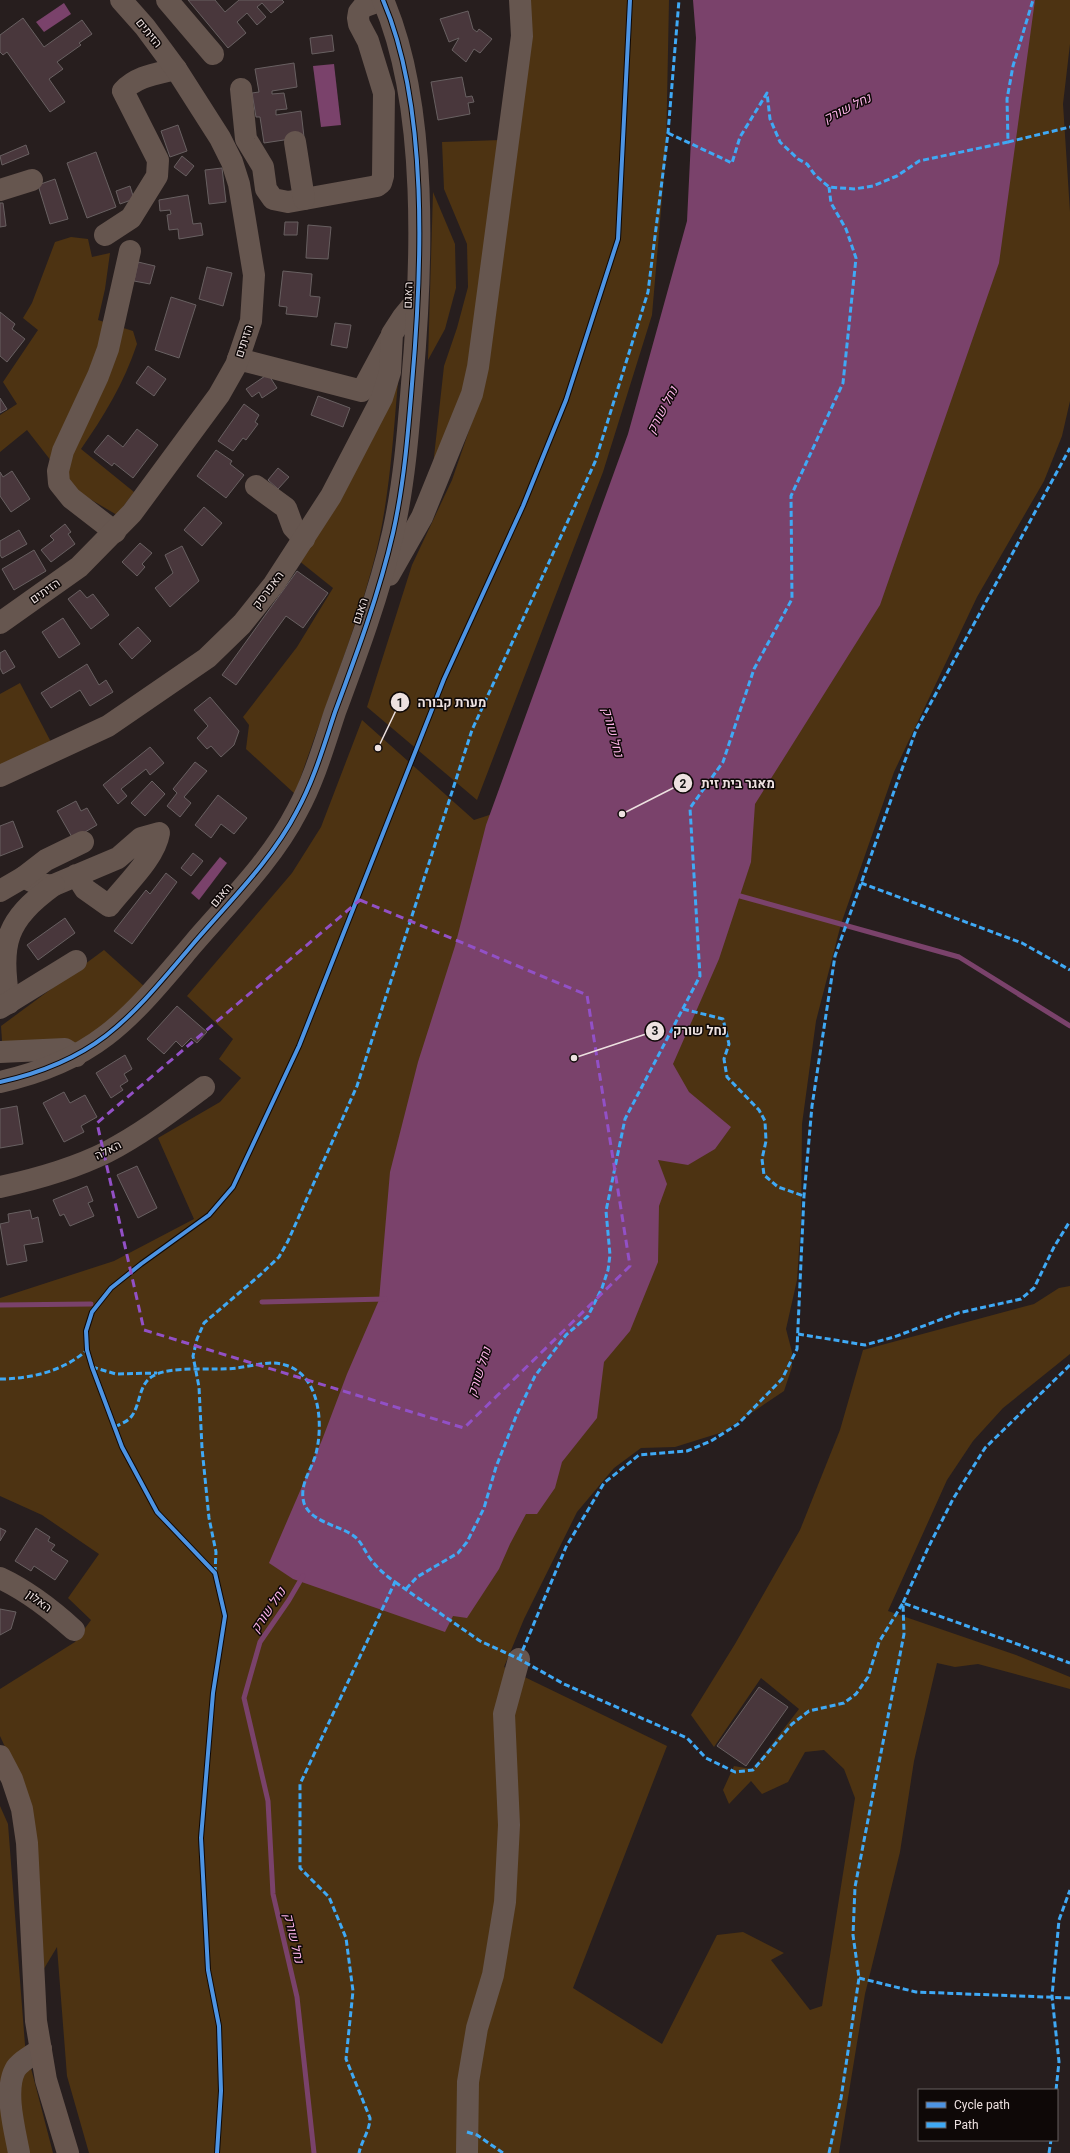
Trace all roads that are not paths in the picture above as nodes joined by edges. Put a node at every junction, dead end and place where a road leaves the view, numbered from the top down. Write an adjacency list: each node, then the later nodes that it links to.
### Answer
1 (167, 0): 5 (street)
2 (382, 0): 11 (street); 14 (street, האגם)
3 (520, 0): 20 (street)
4 (128, 2): 6 (street, הזיתים)
5 (213, 54)
6 (176, 69): 12 (street); 16 (street, הזיתים)
7 (241, 89): 11 (street)
8 (295, 142): 11 (street)
9 (32, 180): 10 (street)
10 (0, 190)
11 (304, 199)
12 (104, 235)
13 (130, 251): 18 (street)
14 (417, 300): 15 (street, האפרסק); 20 (street, האגם)
15 (392, 334): 16 (street); 19 (street, האפרסק)
16 (238, 359): 18 (street, הזיתים)
17 (256, 486): 19 (street)
18 (115, 532): 21 (street, הזיתים)
19 (304, 539): 22 (street, האפרסק)
20 (376, 592): 31 (street, האגם)
21 (0, 623)
22 (0, 776)
23 (83, 842): 25 (street)
24 (76, 875): 26 (street)
25 (24, 877): 26 (street); 27 (street)
26 (54, 885): 29 (street)
27 (0, 891)
28 (76, 961): 29 (street)
29 (4, 1005)
30 (0, 1052): 31 (street)
31 (76, 1056): 32 (street, האגם)
32 (0, 1082)
33 (204, 1088): 34 (street, האלה)
34 (0, 1187)
35 (0, 1578): 36 (street, האלון)
36 (74, 1630)
37 (519, 1659): 42 (street)
38 (0, 1756): 39 (main road)
39 (41, 2049): 40 (street); 41 (main road)
40 (19, 2153)
41 (68, 2153)
42 (467, 2153)

